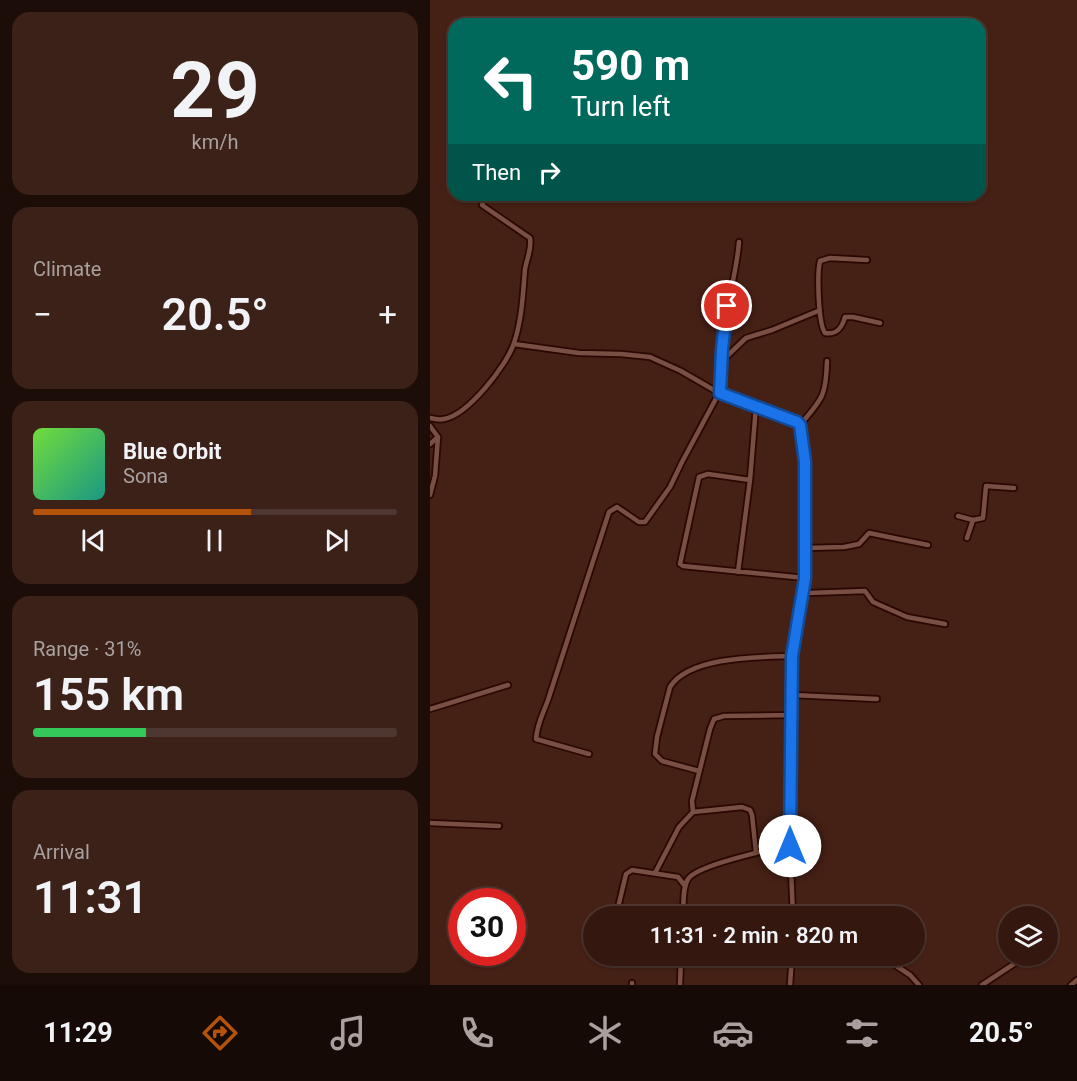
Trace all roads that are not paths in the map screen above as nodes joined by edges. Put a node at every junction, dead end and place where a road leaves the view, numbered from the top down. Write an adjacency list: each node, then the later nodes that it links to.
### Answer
1 (483, 201): 6 (street)
2 (739, 242): 8 (street)
3 (867, 260): 4 (street)
4 (818, 311): 5 (street); 8 (street)
5 (880, 323)
6 (514, 344): 9 (street); 11 (street)
7 (827, 361): 12 (street)
8 (722, 362): 9 (street)
9 (720, 393): 10 (street); 34 (street)
10 (756, 406): 12 (street); 16 (street)
11 (430, 418)
12 (800, 425): 23 (street)
13 (430, 426): 14 (street)
14 (438, 437): 15 (street); 18 (street)
15 (430, 444)
16 (750, 480): 24 (street); 24 (street)
17 (1014, 489): 20 (street)
18 (430, 495)
19 (958, 516): 20 (street)
20 (973, 520): 21 (street)
21 (967, 538)
22 (928, 545): 23 (street)
23 (805, 548): 25 (street)
24 (738, 572): 25 (street)
25 (805, 578): 26 (street)
26 (804, 588): 27 (street); 28 (street)
27 (945, 624)
28 (792, 656): 30 (street); 35 (street)
29 (508, 686): 32 (street)
30 (793, 695): 31 (street); 33 (street)
31 (877, 699)
32 (430, 709)
33 (790, 715): 35 (street); 39 (street)
34 (589, 754)
35 (700, 771): 36 (street)
36 (693, 812): 40 (street); 41 (street)
37 (430, 824): 38 (street)
38 (499, 826)
39 (790, 846): 40 (street); 45 (street)
40 (756, 852): 42 (street)
41 (655, 873): 42 (street); 43 (street)
42 (685, 886): 44 (street)
43 (618, 906)
44 (684, 906)
45 (793, 906)
46 (681, 966): 51 (street)
47 (791, 966): 52 (street)
48 (896, 966): 53 (street)
49 (1011, 966): 54 (street)
50 (1076, 980): 55 (street)
51 (680, 985)
52 (790, 985)
53 (919, 985)
54 (982, 985)
55 (1071, 985)

